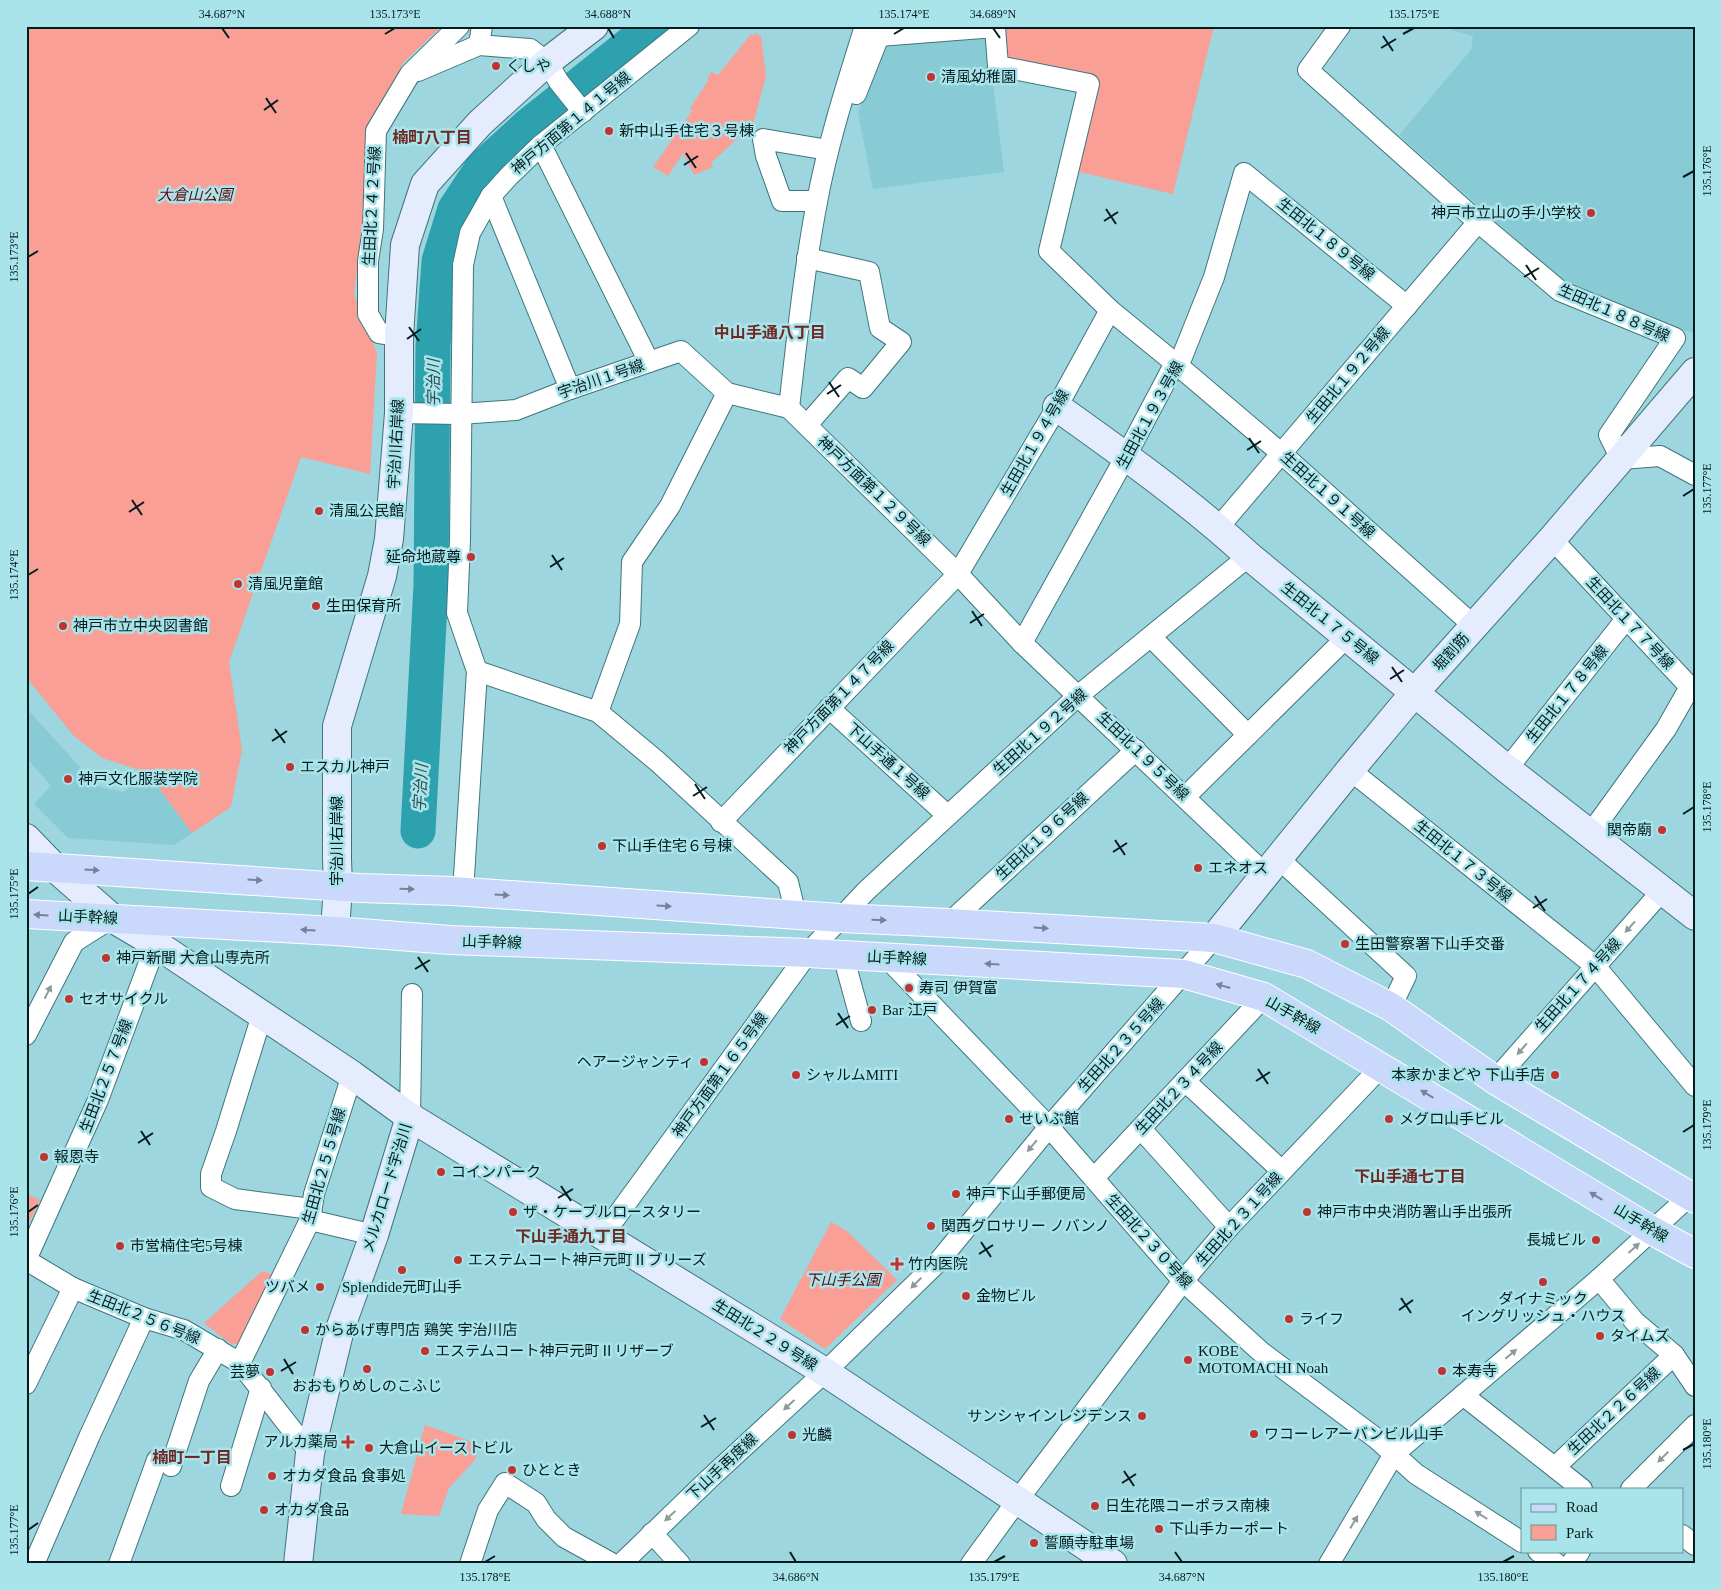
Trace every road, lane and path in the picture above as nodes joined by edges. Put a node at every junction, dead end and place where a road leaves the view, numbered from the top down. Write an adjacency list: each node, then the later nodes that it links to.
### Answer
1 (459, 26): 8 (street, 生田北２４２号線)
2 (594, 26): 7 (street, 宇治川右岸線)
3 (689, 26): 9 (street, 神戸方面第１４１号線)
4 (1340, 26): 15 (street, 生田北１８８号線)
5 (877, 30): 11 (street); 18 (street, 生田北１９１号線)
6 (480, 36): 7 (street); 8 (street)
7 (553, 72): 9 (street); 19 (street, 宇治川右岸線)
8 (410, 74): 19 (street, 生田北２４２号線)
9 (580, 109): 10 (street, 神戸方面第１４１号線)
10 (541, 145): 13 (street, 神戸方面第１４１号線); 20 (street)
11 (828, 150): 14 (street); 14 (street)
12 (1244, 173): 17 (street, 生田北１８９号線); 21 (street, 生田北１９３号線)
13 (491, 196): 23 (street); 28 (street, 神戸方面第１４１号線)
14 (817, 201): 16 (street)
15 (1478, 222): 17 (street, 生田北１９２号線); 32 (street, 生田北１８８号線)
16 (807, 258): 26 (street); 29 (street)
17 (1407, 306): 30 (street, 生田北１９２号線)
18 (1110, 310): 21 (street, 生田北１９１号線); 25 (street, 生田北１９４号線)
19 (399, 336): 27 (street, 宇治川右岸線)
20 (649, 362): 23 (street, 宇治川１号線); 24 (street, 宇治川１号線)
21 (1176, 364): 30 (street, 生田北１９１号線); 31 (street, 生田北１９３号線)
22 (1695, 372): 32 (street, 堀割筋)
23 (570, 389): 28 (street, 宇治川１号線)
24 (727, 393): 26 (street); 47 (street)
25 (1057, 407): 31 (street, 生田北１７５号線); 37 (street, 生田北１９４号線)
26 (789, 408): 29 (street, 神戸方面第１２９号線)
27 (410, 413): 28 (street, 宇治川１号線); 60 (street, 宇治川右岸線)
28 (456, 414): 43 (street, 神戸方面第１４１号線)
29 (806, 425): 37 (street, 神戸方面第１２９号線)
30 (1282, 454): 34 (street, 生田北１９２号線); 39 (street, 生田北１９１号線)
31 (1126, 456): 34 (street, 生田北１７５号線); 42 (street, 生田北１９３号線)
32 (1621, 459): 33 (street); 35 (street, 堀割筋)
33 (1695, 475)
34 (1218, 528): 36 (street, 生田北１７５号線)
35 (1552, 540): 38 (street, 生田北１７７号線); 39 (street, 堀割筋)
36 (1249, 556): 40 (street, 生田北１９２号線); 41 (street, 生田北１７５号線)
37 (958, 574): 42 (street, 生田北１９５号線); 46 (street, 神戸方面第１４７号線)
38 (1626, 619): 50 (street, 生田北１７８号線); 55 (street, 生田北１７７号線)
39 (1474, 626): 44 (street, 堀割筋)
40 (1151, 637): 45 (street, 生田北１９２号線); 48 (street)
41 (1347, 637): 44 (street, 生田北１７５号線); 48 (street)
42 (1022, 643): 45 (street, 生田北１９５号線)
43 (477, 671): 47 (street); 62 (street)
44 (1414, 692): 50 (street, 生田北１７５号線); 51 (street, 堀割筋)
45 (1079, 695): 49 (street, 生田北１９５号線); 53 (street, 生田北１９２号線)
46 (829, 708): 53 (street, 下山手通１号線); 54 (street, 神戸方面第１４７号線)
47 (598, 712): 54 (street)
48 (1248, 735): 52 (street)
49 (1136, 750): 52 (street, 生田北１９５号線); 68 (street, 生田北１９６号線)
50 (1507, 769): 55 (street, 生田北１７５号線)
51 (1350, 770): 58 (street, 堀割筋); 75 (street, 生田北１７３号線)
52 (1184, 797): 58 (street, 生田北１９５号線)
53 (947, 815): 67 (street, 生田北１９２号線)
54 (721, 822): 64 (street)
55 (1590, 834): 61 (street, 生田北１７５号線)
56 (26, 838): 59 (street, メルカロード宇治川)
57 (26, 866): 59 (main road)
58 (1272, 866): 70 (street, 堀割筋); 79 (street, 生田北１９５号線)
59 (55, 868): 60 (main road, one-way to 60); 66 (street, メルカロード宇治川)
60 (349, 887): 62 (main road, one-way to 62); 69 (street, 宇治川右岸線)
61 (1662, 891): 65 (street, 生田北１７５号線); 75 (street, 生田北１７４号線, one-way to 75)
62 (458, 892): 64 (main road, one-way to 64)
63 (26, 914): 66 (main road, 山手幹線, one-way to 63)
64 (796, 915): 67 (main road)
65 (1695, 916)
66 (112, 918): 69 (main road, 山手幹線, one-way to 66); 71 (street, メルカロード宇治川); 82 (street, one-way to 66)
67 (841, 918): 68 (main road, one-way to 68); 72 (street, 神戸方面第１６５号線)
68 (949, 922): 70 (main road, one-way to 70)
69 (346, 932): 72 (main road, 山手幹線)
70 (1214, 938): 76 (street, 生田北２３５号線); 79 (main road)
71 (156, 944): 80 (street, メルカロード宇治川); 100 (street, 生田北２５７号線)
72 (808, 953): 73 (main road, 山手幹線); 98 (street, 神戸方面第１６５号線)
73 (843, 955): 74 (main road, 山手幹線); 81 (street)
74 (887, 958): 76 (main road, 山手幹線, one-way to 74); 89 (street, 生田北２３０号線)
75 (1595, 966): 85 (street, 生田北１７４号線, one-way to 85); 87 (street, 生田北１７３号線)
76 (1184, 974): 78 (main road, 山手幹線, one-way to 76); 89 (street, 生田北２３５号線)
77 (412, 994): 88 (street)
78 (1264, 997): 83 (main road, 山手幹線); 86 (street, 生田北２３４号線)
79 (1391, 1007): 85 (main road)
80 (262, 1015): 84 (street, メルカロード宇治川); 94 (street)
81 (861, 1021)
82 (26, 1035)
83 (1381, 1067): 91 (street, 生田北２３１号線); 96 (main road, 山手幹線, one-way to 83)
84 (352, 1075): 88 (street, メルカロード宇治川); 94 (street, 生田北２５５号線)
85 (1495, 1080): 93 (main road)
86 (1185, 1081): 90 (street, 生田北２３４号線); 91 (street)
87 (1695, 1086)
88 (410, 1116): 97 (street, メルカロード宇治川); 98 (street, 生田北２２９号線)
89 (1048, 1127): 92 (street, 生田北２３０号線); 108 (street, 生田北２３５号線, one-way to 108)
90 (1141, 1129): 92 (street, 生田北２３４号線); 95 (street)
91 (1282, 1171): 95 (street, 生田北２３１号線)
92 (1094, 1178): 102 (street, 生田北２３０号線)
93 (1694, 1197): 96 (street)
94 (311, 1214): 97 (street); 107 (street, 生田北２５５号線)
95 (1229, 1227): 102 (street, 生田北２３１号線)
96 (1653, 1231): 99 (main road, 山手幹線); 101 (street, one-way to 96)
97 (374, 1235): 114 (street, メルカロード宇治川)
98 (603, 1235): 108 (street, 生田北２２９号線)
99 (1695, 1254)
100 (26, 1260): 103 (street, 生田北２５６号線)
101 (1600, 1279): 106 (street); 112 (street, one-way to 101)
102 (1183, 1281): 115 (street, 生田北２３０号線); 120 (street, 生田北２３１号線)
103 (73, 1288): 104 (street, 生田北２５６号線); 109 (street)
104 (144, 1318): 105 (street, 生田北２５６号線); 127 (street)
105 (218, 1349): 107 (street, 生田北２５６号線); 128 (street)
106 (1674, 1355): 110 (street); 116 (street, 生田北２２６号線)
107 (240, 1363): 111 (street, 生田北２５６号線)
108 (825, 1372): 120 (street, 生田北２２９号線); 121 (street, 下山手再度線, one-way to 121)
109 (26, 1384)
110 (1695, 1386)
111 (261, 1388): 114 (street, 生田北２５６号線); 117 (street)
112 (1464, 1395): 115 (street); 116 (street)
113 (1695, 1425): 119 (street, one-way to 119)
114 (310, 1453): 129 (street, メルカロード宇治川)
115 (1394, 1454): 123 (street, 生田北２３０号線, one-way to 115); 136 (street, one-way to 115)
116 (1555, 1467): 118 (street)
117 (231, 1486)
118 (1581, 1488)
119 (1632, 1488)
120 (1017, 1501): 134 (street, 生田北２３１号線); 135 (street, 生田北２２９号線)
121 (652, 1533): 132 (street, 下山手再度線); 133 (street)
122 (1684, 1537): 124 (street)
123 (1521, 1541)
124 (1695, 1545)
125 (1539, 1552): 137 (street)
126 (1579, 1552): 138 (street)
127 (34, 1564)
128 (119, 1564)
129 (298, 1564)
130 (470, 1564): 131 (street)
131 (613, 1564)
132 (621, 1564)
133 (680, 1564)
134 (971, 1564)
135 (1113, 1564)
136 (1329, 1564)
137 (1557, 1564)
138 (1571, 1564)

